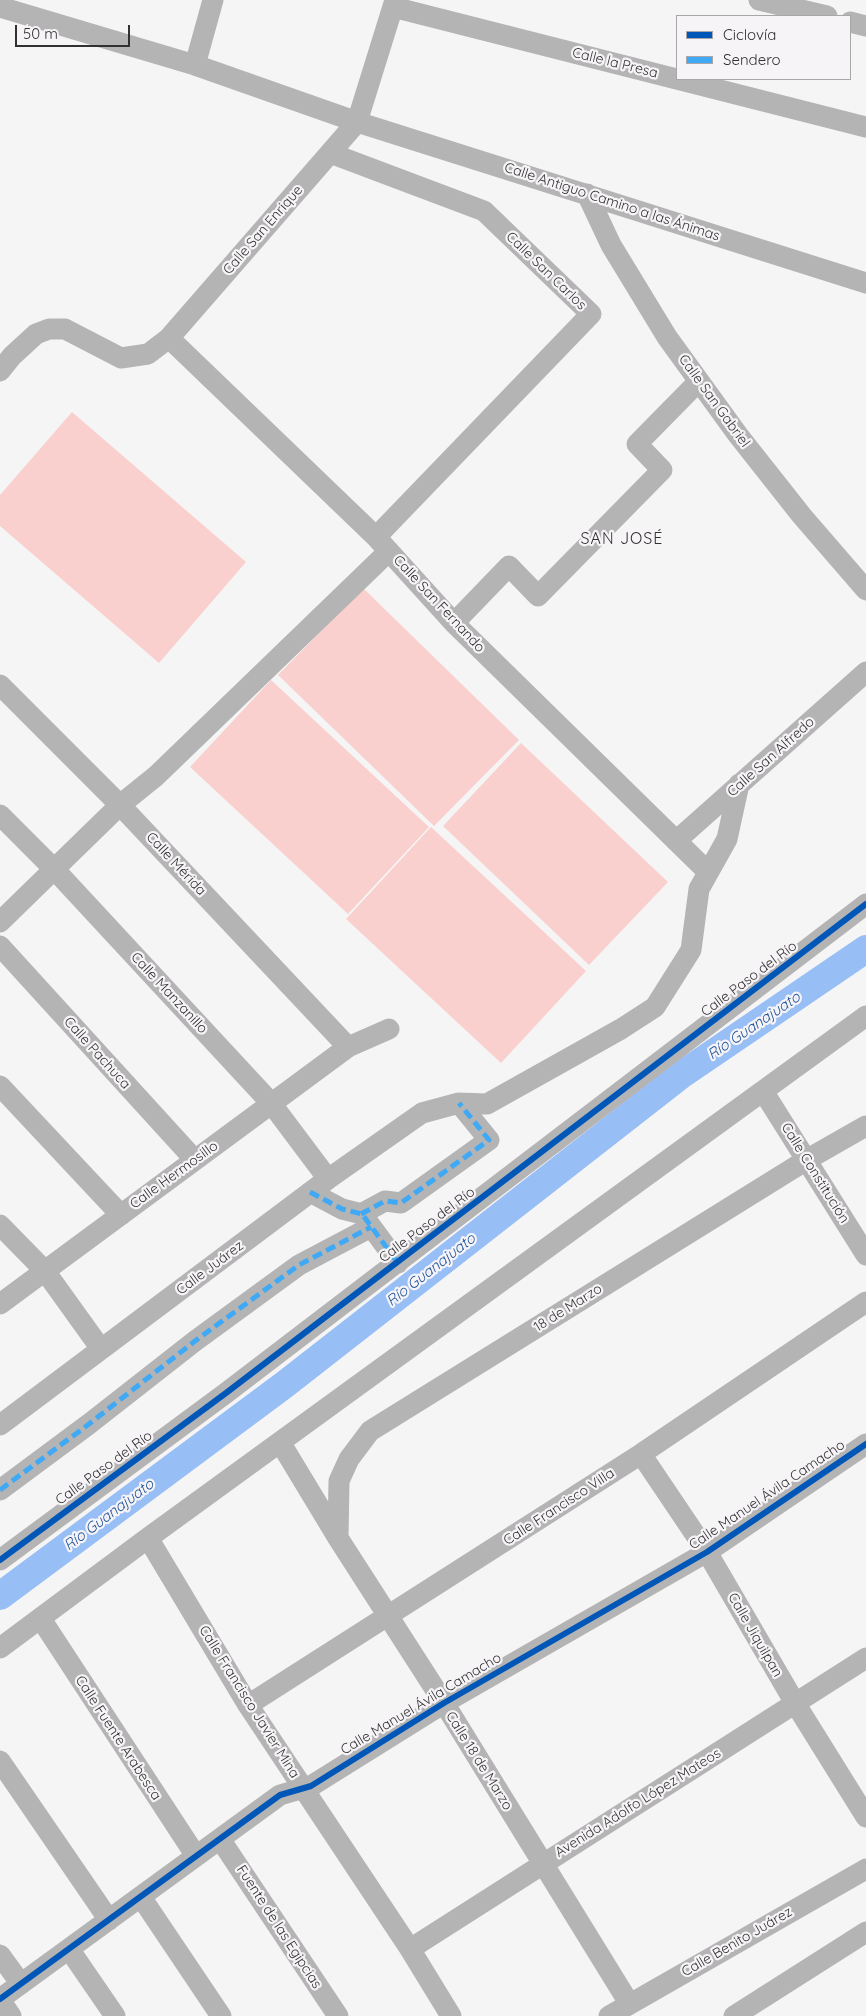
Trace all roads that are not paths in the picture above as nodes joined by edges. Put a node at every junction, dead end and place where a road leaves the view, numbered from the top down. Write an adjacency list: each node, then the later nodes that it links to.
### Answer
1 (213, 0): 9 (street)
2 (759, 0): 6 (street)
3 (394, 3): 10 (street, Calle la Presa); 12 (street)
4 (0, 6): 5 (street, Calle Antiguo Camino a las Ánimas)
5 (23, 6): 9 (street, Calle Antiguo Camino a las Ánimas)
6 (823, 15)
7 (851, 22): 8 (street)
8 (866, 26)
9 (195, 65): 12 (street, Calle Antiguo Camino a las Ánimas)
10 (676, 77)
11 (687, 80): 13 (street, Calle la Presa)
12 (357, 122): 14 (street, Calle San Enrique); 15 (street, Calle Antiguo Camino a las Ánimas)
13 (866, 127)
14 (330, 153): 17 (street, Calle San Enrique); 20 (street, Calle San Carlos)
15 (587, 194): 16 (street, Calle Antiguo Camino a las Ánimas); 19 (street, Calle San Gabriel)
16 (866, 283)
17 (170, 338): 18 (street, Calle San Enrique); 20 (street, Calle San Fernando)
18 (4, 360)
19 (699, 381): 21 (street, Calle San Gabriel); 22 (street)
20 (382, 544): 22 (street, Calle San Fernando); 26 (street)
21 (866, 590)
22 (454, 623): 28 (street, Calle San Fernando)
23 (866, 672): 25 (street, Calle San Alfredo)
24 (0, 685): 26 (street, Calle Mérida)
25 (740, 784): 28 (street, Calle San Alfredo); 30 (street, Calle Juárez)
26 (120, 805): 29 (street); 36 (street, Calle Mérida)
27 (0, 815): 29 (street, Calle Manzanillo)
28 (676, 841): 30 (street, Calle San Fernando)
29 (55, 870): 32 (street); 39 (street, Calle Manzanillo)
30 (708, 872): 40 (street, Calle Juárez)
31 (866, 904): 50 (street, Calle Paso del Río)
32 (0, 922)
33 (0, 946): 43 (street, Calle Pachuca)
34 (866, 1016): 38 (street)
35 (389, 1029): 36 (street, Calle Hermosillo)
36 (348, 1047): 39 (street, Calle Hermosillo)
37 (0, 1086): 46 (street)
38 (763, 1091): 42 (street, Calle Constitución); 56 (street)
39 (272, 1103): 43 (street, Calle Hermosillo); 44 (street, Calle Manzanillo)
40 (459, 1103): 44 (street, Calle Juárez); 47 (street)
41 (866, 1126): 42 (street, 18 de Marzo)
42 (808, 1159): 49 (street, Calle Constitución); 61 (street, 18 de Marzo)
43 (195, 1160): 46 (street, Calle Hermosillo)
44 (328, 1179): 45 (street, Calle Juárez)
45 (310, 1192): 47 (street); 54 (street, Calle Juárez)
46 (121, 1215): 51 (street, Calle Hermosillo)
47 (366, 1221): 50 (street); 59 (street)
48 (0, 1225): 51 (street)
49 (866, 1255)
50 (398, 1262): 63 (street, Calle Paso del Río)
51 (45, 1271): 53 (street, Calle Hermosillo); 54 (street)
52 (866, 1302): 58 (street, Calle Francisco Villa)
53 (0, 1304)
54 (101, 1349): 55 (street, Calle Juárez)
55 (0, 1425)
56 (280, 1442): 60 (street); 61 (street, Calle 18 de Marzo)
57 (866, 1444): 62 (street, Calle Manuel Ávila Camacho)
58 (642, 1454): 62 (street, Calle Jiquilpan); 64 (street, Calle Francisco Villa)
59 (0, 1490)
60 (148, 1538): 65 (street); 70 (street, Calle Francisco Javier Mina)
61 (338, 1538): 64 (street, Calle 18 de Marzo)
62 (707, 1552): 68 (street, Calle Manuel Ávila Camacho); 69 (street, Calle Jiquilpan)
63 (0, 1560)
64 (387, 1617): 68 (street, Calle 18 de Marzo); 70 (street, Calle Francisco Villa)
65 (40, 1619): 66 (street); 75 (street, Calle Fuente Arabesca)
66 (0, 1648)
67 (866, 1658): 69 (street, Avenida Adolfo López Mateos)
68 (444, 1703): 72 (street, Calle Manuel Ávila Camacho); 76 (street, Calle 18 de Marzo)
69 (795, 1703): 73 (street, Calle Jiquilpan); 76 (street, Avenida Adolfo López Mateos)
70 (248, 1705): 72 (street, Calle Francisco Javier Mina)
71 (0, 1762): 79 (street)
72 (303, 1788): 74 (street, Calle Manuel Ávila Camacho); 82 (street, Calle Francisco Javier Mina)
73 (866, 1817)
74 (220, 1839): 75 (street, Calle Manuel Ávila Camacho); 90 (street, Fuente de las Egipcias)
75 (196, 1856): 78 (street, Calle Manuel Ávila Camacho)
76 (542, 1864): 82 (street, Avenida Adolfo López Mateos); 86 (street, Calle 18 de Marzo)
77 (866, 1868): 86 (street, Calle Benito Juárez)
78 (141, 1897): 79 (street, Calle Manuel Ávila Camacho); 89 (street)
79 (109, 1920): 81 (street, Calle Manuel Ávila Camacho)
80 (866, 1932): 93 (street)
81 (69, 1949): 84 (street, Calle Manuel Ávila Camacho); 88 (street)
82 (410, 1949): 91 (street, Calle Francisco Javier Mina)
83 (0, 1955): 84 (street)
84 (21, 1984): 85 (street, Calle Manuel Ávila Camacho)
85 (0, 1999): 87 (street)
86 (629, 2004): 92 (street, Calle Benito Juárez)
87 (11, 2016)
88 (116, 2016)
89 (221, 2016)
90 (338, 2016)
91 (451, 2016)
92 (610, 2016)
93 (734, 2016)

